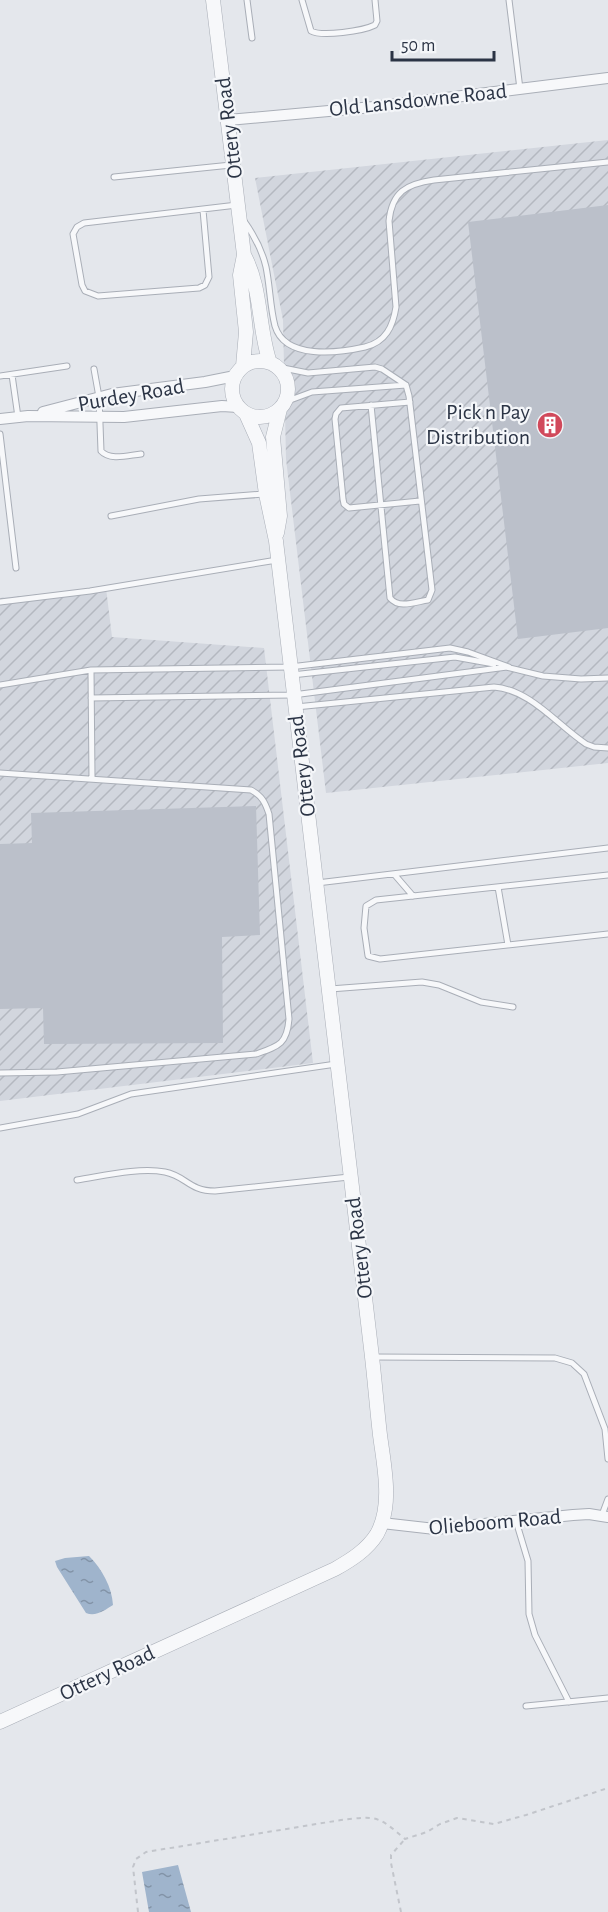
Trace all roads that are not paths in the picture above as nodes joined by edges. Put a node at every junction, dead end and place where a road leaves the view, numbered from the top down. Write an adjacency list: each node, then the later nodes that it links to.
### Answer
1 (213, 0): 9 (street, Ottery Road)
2 (247, 0): 6 (lane)
3 (302, 0): 4 (lane)
4 (375, 0)
5 (509, 0): 8 (lane)
6 (252, 38)
7 (608, 78): 8 (street, Old Lansdowne Road)
8 (520, 89): 9 (street, Old Lansdowne Road)
9 (228, 120): 11 (street, Ottery Road)
10 (608, 162): 14 (lane)
11 (233, 164): 12 (lane); 14 (street, Ottery Road)
12 (114, 177)
13 (202, 210): 13 (lane); 14 (lane)
14 (239, 210): 15 (street, Ottery Road)
15 (244, 255): 16 (street, Ottery Road); 19 (street, Ottery Road)
16 (274, 365): 19 (street); 22 (lane); 26 (street)
17 (67, 366): 20 (lane)
18 (94, 369): 23 (lane)
19 (239, 371): 23 (street, Purdey Road); 27 (street)
20 (12, 375): 21 (lane); 28 (lane)
21 (0, 376)
22 (406, 384): 24 (lane); 26 (lane)
23 (99, 398): 28 (street, Purdey Road); 29 (lane)
24 (410, 402): 25 (lane); 34 (lane)
25 (371, 405): 35 (lane); 35 (lane)
26 (282, 406): 27 (street); 37 (street, Ottery Road)
27 (242, 411): 29 (street, Purdey Road); 33 (street, Ottery Road)
28 (23, 417): 29 (street, Purdey Road); 30 (street, Purdey Road)
29 (100, 417): 32 (lane)
30 (0, 419)
31 (0, 434): 39 (lane)
32 (141, 454)
33 (266, 494): 36 (lane); 37 (street, Ottery Road)
34 (420, 501): 35 (lane); 35 (lane)
35 (381, 505)
36 (111, 516)
37 (276, 541): 38 (street, Ottery Road)
38 (278, 560): 40 (lane); 43 (street, Ottery Road)
39 (16, 568)
40 (0, 602)
41 (509, 667): 43 (lane); 44 (lane); 47 (lane)
42 (91, 669): 43 (lane); 45 (lane); 46 (lane)
43 (290, 671): 47 (street, Ottery Road)
44 (608, 678)
45 (0, 684)
46 (91, 698): 47 (lane); 50 (lane)
47 (294, 701): 48 (lane); 54 (street, Ottery Road)
48 (608, 748)
49 (0, 773): 50 (lane)
50 (92, 778): 62 (lane)
51 (608, 848): 52 (lane)
52 (394, 874): 54 (lane); 56 (lane)
53 (608, 875): 55 (lane)
54 (316, 884): 59 (street, Ottery Road)
55 (498, 887): 56 (lane); 58 (lane)
56 (413, 896): 58 (lane)
57 (608, 934): 58 (lane)
58 (508, 945)
59 (328, 990): 60 (lane); 61 (street, Ottery Road)
60 (513, 1007)
61 (337, 1064): 63 (lane); 64 (street, Ottery Road)
62 (0, 1073)
63 (0, 1128)
64 (351, 1177): 65 (lane); 66 (street, Ottery Road)
65 (77, 1180)
66 (372, 1357): 67 (lane); 71 (street, Ottery Road)
67 (608, 1459)
68 (608, 1499): 69 (lane)
69 (605, 1516): 70 (street, Olieboom Road)
70 (516, 1521): 71 (street, Olieboom Road); 73 (lane)
71 (382, 1523): 75 (street, Ottery Road)
72 (608, 1698): 73 (lane)
73 (568, 1702): 74 (lane)
74 (526, 1706)
75 (0, 1722)

